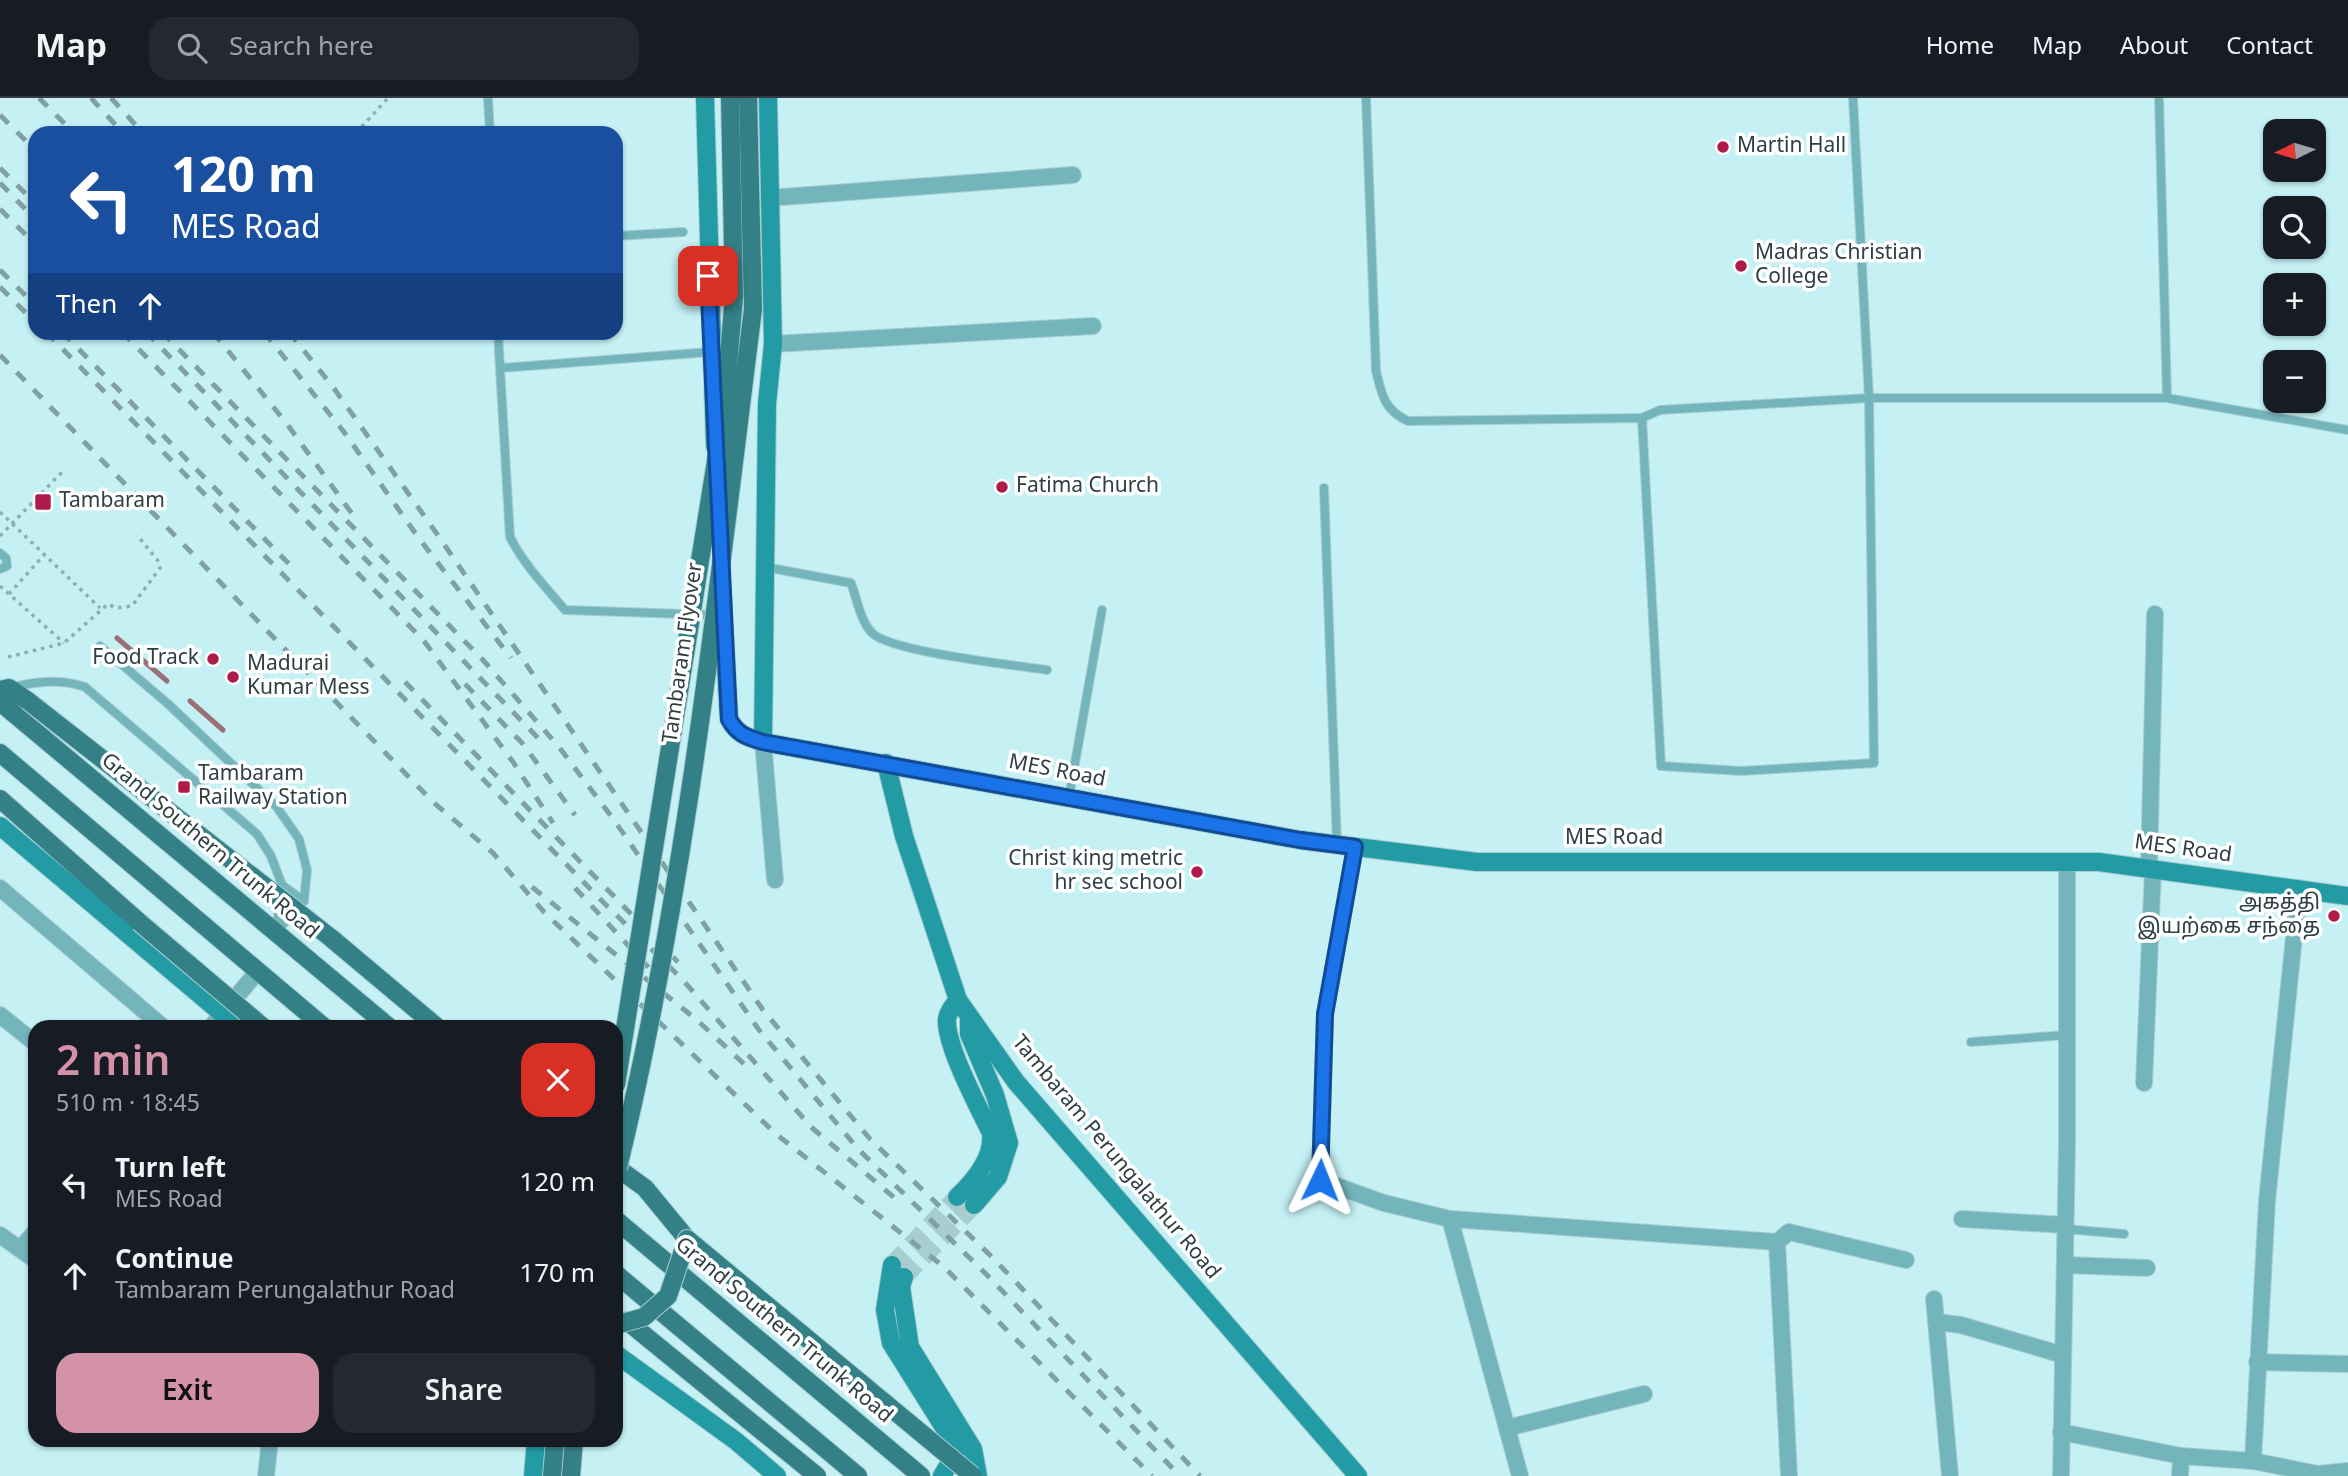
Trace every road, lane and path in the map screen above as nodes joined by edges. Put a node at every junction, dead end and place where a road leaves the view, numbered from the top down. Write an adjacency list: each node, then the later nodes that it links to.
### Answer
1 (388, 98): 10 (path)
2 (488, 98): 11 (lane)
3 (705, 98): 19 (street)
4 (730, 98): 75 (main road, Tambaram Flyover, bridge)
5 (748, 98): 78 (main road, Tambaram Flyover, bridge)
6 (768, 98): 13 (street)
7 (1366, 98): 23 (lane)
8 (1853, 98): 21 (lane)
9 (2159, 98): 22 (lane)
10 (362, 126)
11 (490, 126)
12 (1073, 175): 13 (street)
13 (769, 198): 18 (street)
14 (683, 232): 15 (lane)
15 (623, 236)
16 (1093, 326): 18 (street)
17 (498, 340): 20 (lane)
18 (774, 344): 33 (street)
19 (710, 352): 20 (lane); 40 (street)
20 (500, 368): 40 (lane)
21 (1869, 398): 22 (lane); 23 (lane); 23 (lane)
22 (2167, 398): 24 (lane)
23 (1642, 418)
24 (2348, 430)
25 (64, 470): 28 (path)
26 (1324, 488): 52 (lane)
27 (0, 512): 28 (path)
28 (12, 523): 30 (path); 32 (path)
29 (137, 535): 37 (path)
30 (0, 536)
31 (0, 553): 34 (lane)
32 (44, 555): 36 (path); 37 (path)
33 (765, 567): 44 (lane); 46 (street)
34 (0, 569)
35 (0, 586): 36 (path)
36 (9, 594): 41 (path)
37 (100, 608): 41 (path)
38 (1102, 610): 49 (lane)
39 (2155, 614): 54 (street)
40 (723, 616): 46 (street)
41 (64, 643): 43 (path)
42 (100, 646): 60 (lane)
43 (8, 657)
44 (1047, 670)
45 (3, 693): 56 (lane); 61 (main road, Grand Southern Trunk Road); 72 (main road, bridge)
46 (763, 742): 48 (street); 55 (street)
47 (0, 752): 62 (main road)
48 (886, 763): 49 (street, MES Road); 63 (street, Tambaram Perungalathur Road)
49 (1068, 797): 52 (street, MES Road)
50 (0, 799): 69 (main road, bridge)
51 (0, 826): 67 (street)
52 (1346, 846): 53 (street, MES Road); 80 (street)
53 (2067, 862): 54 (street, MES Road); 73 (street)
54 (2151, 869): 58 (street, MES Road); 77 (street)
55 (775, 880)
56 (282, 885): 60 (lane); 61 (lane)
57 (0, 888): 66 (street)
58 (2299, 888): 59 (street, MES Road); 101 (street)
59 (2348, 896)
60 (304, 901): 61 (lane)
61 (276, 932): 71 (main road, Grand Southern Trunk Road)
62 (258, 971): 68 (street); 70 (main road)
63 (958, 1000): 65 (street, Tambaram Perungalathur Road); 65 (street)
64 (0, 1015): 74 (street)
65 (969, 1016): 123 (street, Tambaram Perungalathur Road)
66 (155, 1020)
67 (216, 1020)
68 (218, 1020)
69 (255, 1020)
70 (316, 1020)
71 (381, 1020)
72 (429, 1020)
73 (2067, 1035): 76 (lane); 83 (street)
74 (28, 1037)
75 (623, 1041)
76 (1971, 1042)
77 (2144, 1083)
78 (623, 1143)
79 (623, 1172): 86 (main road)
80 (1450, 1219): 88 (street); 104 (street)
81 (1962, 1219): 83 (street)
82 (623, 1226): 120 (main road, Grand Southern Trunk Road)
83 (2065, 1227): 84 (lane); 92 (street)
84 (2124, 1234)
85 (0, 1235): 89 (street)
86 (687, 1239): 97 (main road, bridge); 122 (main road, bridge)
87 (28, 1240): 89 (street)
88 (1777, 1242): 91 (street); 125 (street)
89 (20, 1249): 90 (street)
90 (28, 1255)
91 (1906, 1260)
92 (2064, 1265): 93 (street); 99 (street)
93 (2147, 1268)
94 (623, 1280): 119 (main road)
95 (1934, 1299): 96 (street)
96 (1936, 1322): 99 (street); 126 (street)
97 (623, 1323)
98 (623, 1324): 118 (main road)
99 (2063, 1354): 105 (street)
100 (623, 1359): 117 (street)
101 (2257, 1362): 102 (street); 111 (street)
102 (2348, 1363)
103 (1644, 1394): 104 (street)
104 (1507, 1428): 124 (street)
105 (2061, 1432): 110 (street); 127 (street)
106 (269, 1447): 113 (street)
107 (535, 1447): 114 (street)
108 (554, 1447): 115 (main road)
109 (573, 1447): 116 (main road)
110 (2181, 1456): 111 (street); 128 (street)
111 (2253, 1461): 112 (street)
112 (2348, 1471)
113 (266, 1476)
114 (533, 1476)
115 (552, 1476)
116 (571, 1476)
117 (777, 1476)
118 (817, 1476)
119 (858, 1476)
120 (921, 1476)
121 (942, 1476): 122 (street)
122 (975, 1476)
123 (1358, 1476)
124 (1520, 1476)
125 (1789, 1476)
126 (1950, 1476)
127 (2062, 1476)
128 (2180, 1476)

